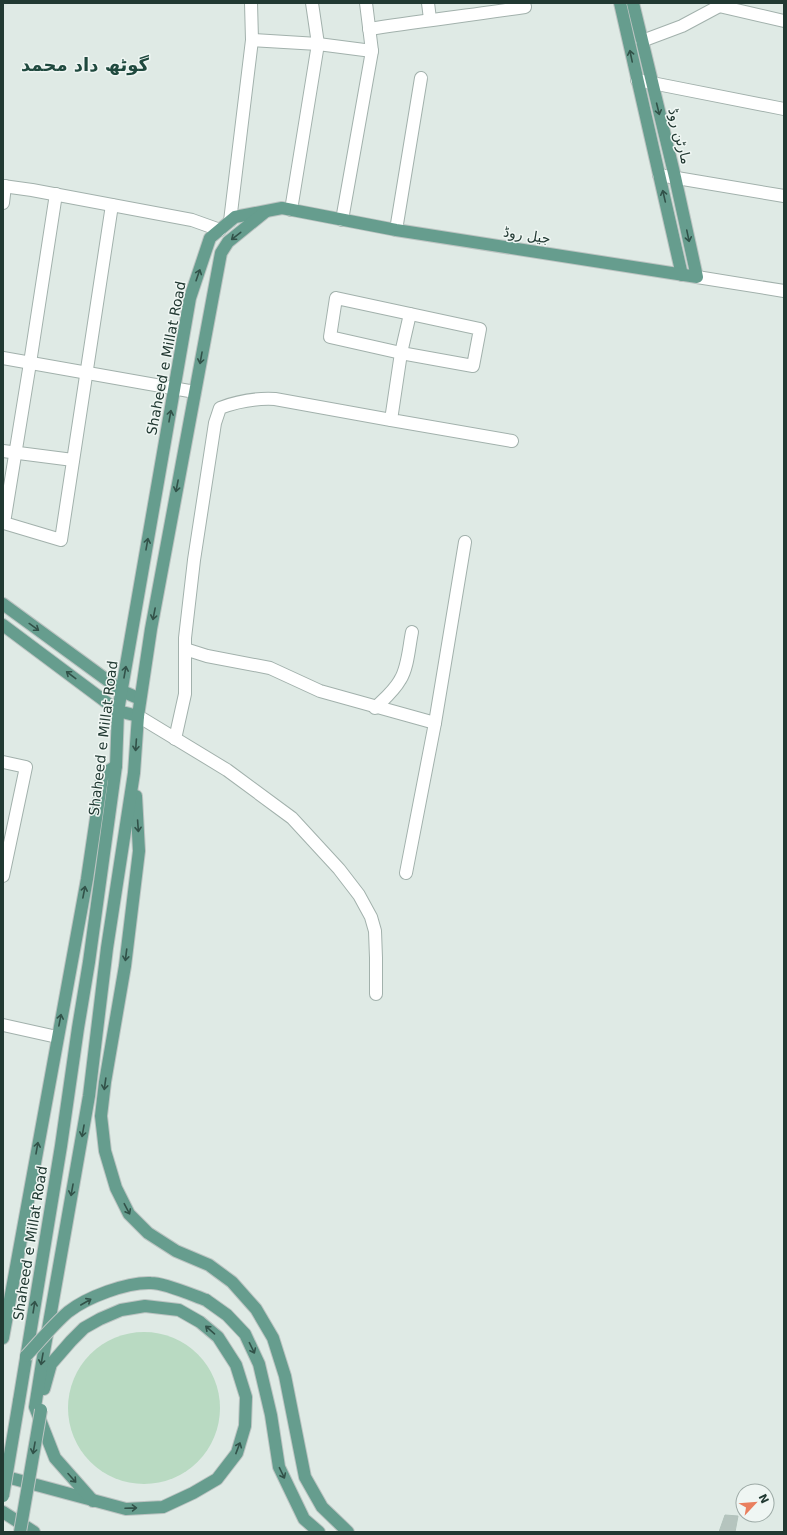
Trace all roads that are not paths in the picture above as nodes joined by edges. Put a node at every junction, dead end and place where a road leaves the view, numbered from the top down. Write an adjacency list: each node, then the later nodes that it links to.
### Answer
1 (251, 3): 13 (street)
2 (312, 3): 15 (street)
3 (366, 3): 12 (street)
4 (428, 3): 10 (street)
5 (524, 3): 9 (street)
6 (620, 3): 18 (main road, مارٹن روڈ, one-way to 6)
7 (633, 3): 14 (main road, مارٹن روڈ)
8 (722, 5): 11 (street); 14 (street)
9 (475, 9): 10 (street)
10 (430, 19): 12 (street)
11 (784, 21)
12 (369, 29): 16 (street)
13 (252, 40): 15 (street); 31 (street)
14 (642, 41): 19 (main road, مارٹن روڈ)
15 (318, 44): 16 (street); 28 (street)
16 (372, 51): 30 (street)
17 (421, 78): 33 (street)
18 (637, 80): 19 (street); 21 (main road, مارٹن روڈ)
19 (651, 83): 20 (street); 22 (main road, مارٹن روڈ, one-way to 22)
20 (784, 109)
21 (659, 175): 22 (street); 34 (main road, مارٹن روڈ, one-way to 21)
22 (675, 177): 25 (street); 35 (main road, مارٹن روڈ, one-way to 35)
23 (4, 186): 24 (street); 26 (street)
24 (56, 194): 27 (street); 40 (street)
25 (784, 196)
26 (3, 203)
27 (112, 205): 32 (street); 41 (street)
28 (291, 210): 29 (main road, جیل روڈ); 30 (main road, جیل روڈ)
29 (266, 211): 31 (main road, Shaheed e Millat Road); 43 (main road, one-way to 43)
30 (342, 220): 33 (main road, جیل روڈ)
31 (230, 221): 32 (main road, Shaheed e Millat Road)
32 (220, 230): 42 (main road, Shaheed e Millat Road, one-way to 32)
33 (396, 230): 34 (main road, جیل روڈ)
34 (682, 275): 35 (main road, جیل روڈ)
35 (697, 277): 36 (street, جیل روڈ)
36 (784, 291)
37 (410, 314): 38 (street); 38 (street); 38 (street)
38 (401, 352): 44 (street)
39 (3, 358): 40 (street)
40 (30, 363): 41 (street); 46 (street)
41 (87, 373): 42 (street); 47 (street)
42 (174, 389): 43 (street); 53 (main road, Shaheed e Millat Road, one-way to 42)
43 (195, 392): 54 (main road, one-way to 54)
44 (391, 420): 45 (street); 52 (street)
45 (512, 441)
46 (9, 452): 47 (street); 47 (street)
47 (73, 460)
48 (465, 542): 58 (street)
49 (3, 604): 53 (main road, one-way to 53)
50 (3, 625): 56 (main road, one-way to 50)
51 (412, 632): 55 (street)
52 (185, 649): 55 (street); 59 (street)
53 (122, 691): 54 (main road); 56 (main road, Shaheed e Millat Road)
54 (140, 699): 57 (main road)
55 (375, 708): 58 (street)
56 (122, 712): 57 (main road); 61 (main road, Shaheed e Millat Road)
57 (138, 716): 59 (street); 62 (main road, one-way to 62)
58 (435, 724): 63 (street)
59 (175, 739): 65 (street)
60 (3, 762): 64 (street)
61 (116, 766): 67 (main road, one-way to 61); 69 (main road, Shaheed e Millat Road, one-way to 61)
62 (134, 773): 72 (main road, one-way to 72); 77 (main road, one-way to 77)
63 (406, 873)
64 (3, 876)
65 (376, 994)
66 (3, 1025): 67 (street)
67 (57, 1037): 68 (main road, one-way to 67)
68 (3, 1338)
69 (26, 1356): 71 (main road, Shaheed e Millat Road, bridge); 76 (main road, one-way to 76, bridge)
70 (3, 1476): 72 (main road)
71 (3, 1496)
72 (93, 1501): 74 (main road, one-way to 74, bridge)
73 (3, 1512): 75 (main road)
74 (20, 1532)
75 (34, 1532)
76 (319, 1532)
77 (348, 1532)

